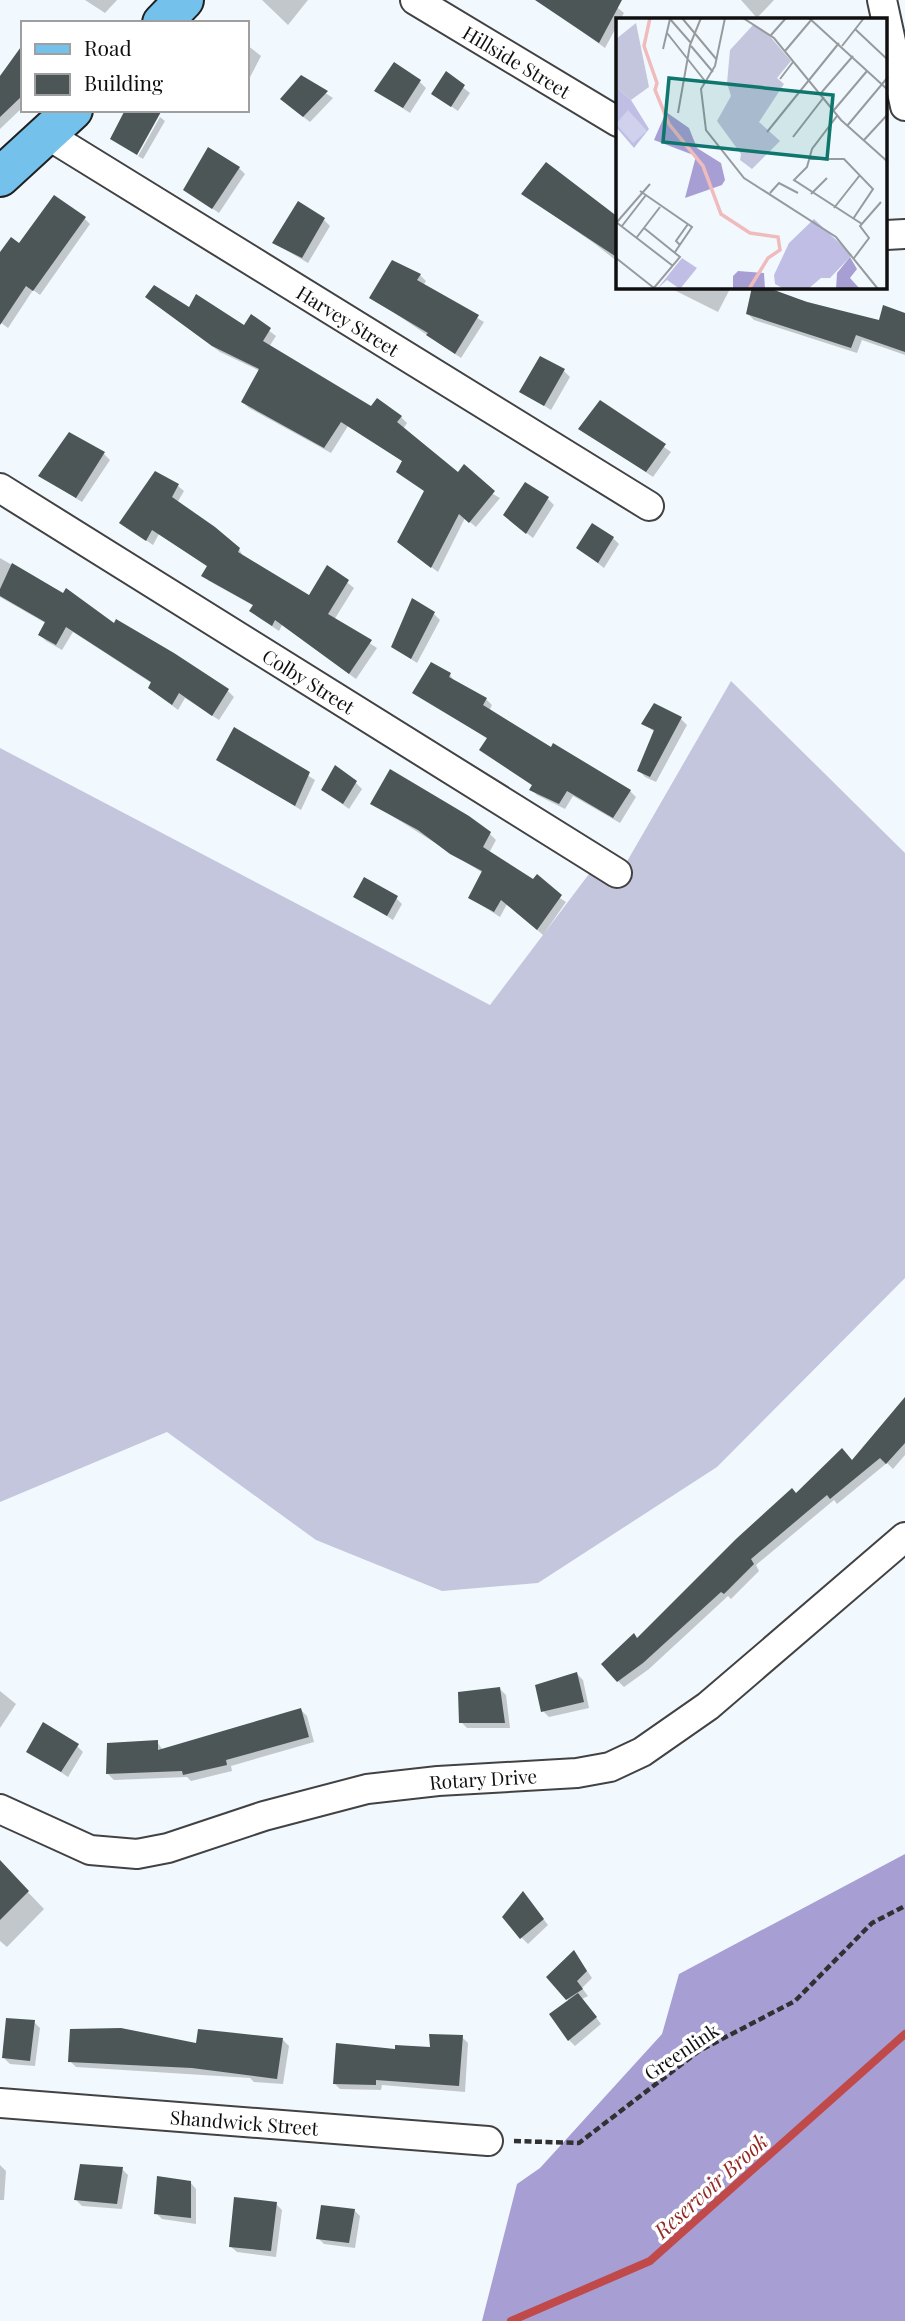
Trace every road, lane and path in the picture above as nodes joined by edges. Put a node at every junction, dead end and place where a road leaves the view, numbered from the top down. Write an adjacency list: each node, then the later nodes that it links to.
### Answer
1 (184, 0): 5 (main road)
2 (415, 0): 8 (street, Hillside Street)
3 (883, 0): 4 (street)
4 (887, 18)
5 (164, 21)
6 (888, 24): 7 (street)
7 (905, 106)
8 (616, 121)
9 (60, 122): 10 (main road); 12 (street, Harvey Street)
10 (0, 177)
11 (0, 488): 13 (street, Colby Street)
12 (649, 506)
13 (617, 873)
14 (905, 1537): 15 (street, Rotary Drive)
15 (0, 1809)
16 (905, 1906): 18 (path, Greenlink)
17 (0, 2104): 18 (street, Shandwick Street)
18 (488, 2141)

